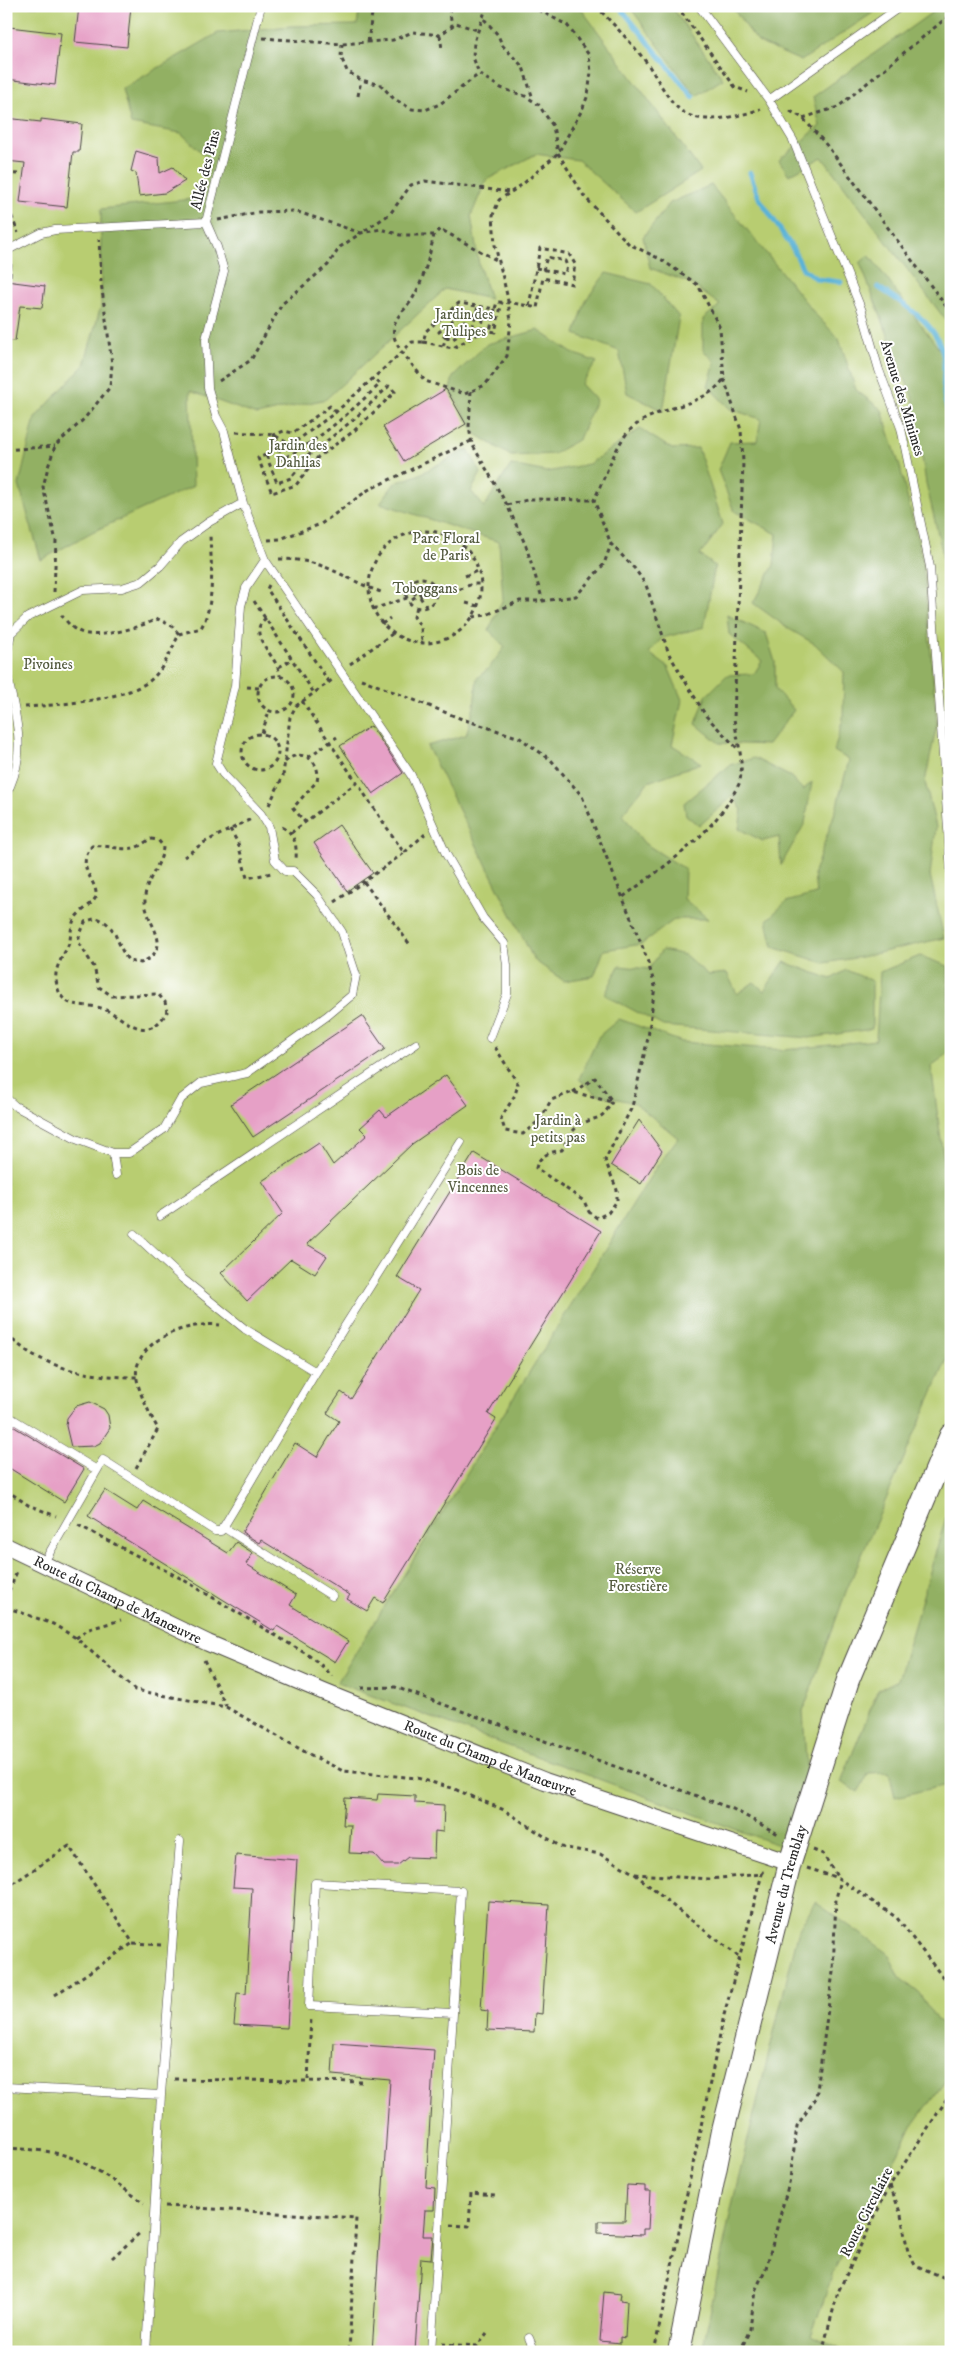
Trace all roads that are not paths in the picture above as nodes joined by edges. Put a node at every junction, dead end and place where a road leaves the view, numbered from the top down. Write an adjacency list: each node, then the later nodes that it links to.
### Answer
1 (261, 6): 5 (lane, Allée des Pins)
2 (699, 6): 4 (lane, Avenue des Minimes)
3 (901, 6): 4 (lane)
4 (769, 100): 12 (lane, Avenue des Minimes)
5 (206, 222): 6 (lane); 7 (lane, Allée des Pins)
6 (6, 251)
7 (243, 503): 8 (lane, Allée des Pins); 9 (lane)
8 (265, 560): 13 (lane, Allée des Pins); 17 (lane)
9 (6, 657)
10 (6, 670): 11 (lane)
11 (6, 794)
12 (951, 872)
13 (490, 1038)
14 (416, 1044): 19 (lane)
15 (6, 1098): 17 (lane)
16 (461, 1142): 21 (lane)
17 (113, 1153): 18 (lane)
18 (116, 1175)
19 (160, 1216)
20 (134, 1234): 21 (lane)
21 (316, 1372): 25 (lane)
22 (6, 1415): 24 (lane)
23 (951, 1435): 30 (main road, Avenue du Tremblay)
24 (97, 1470): 25 (lane); 27 (lane)
25 (223, 1527): 28 (lane)
26 (6, 1546): 27 (street, Route du Champ de Manœuvre)
27 (44, 1564): 30 (street, Route du Champ de Manœuvre)
28 (332, 1596)
29 (180, 1841): 33 (lane)
30 (786, 1854): 38 (main road, Avenue du Tremblay)
31 (453, 2014): 31 (lane); 35 (lane)
32 (6, 2087): 33 (lane)
33 (161, 2095): 36 (lane)
34 (529, 2338): 37 (lane)
35 (431, 2348)
36 (146, 2352)
37 (535, 2352)
38 (679, 2352)

